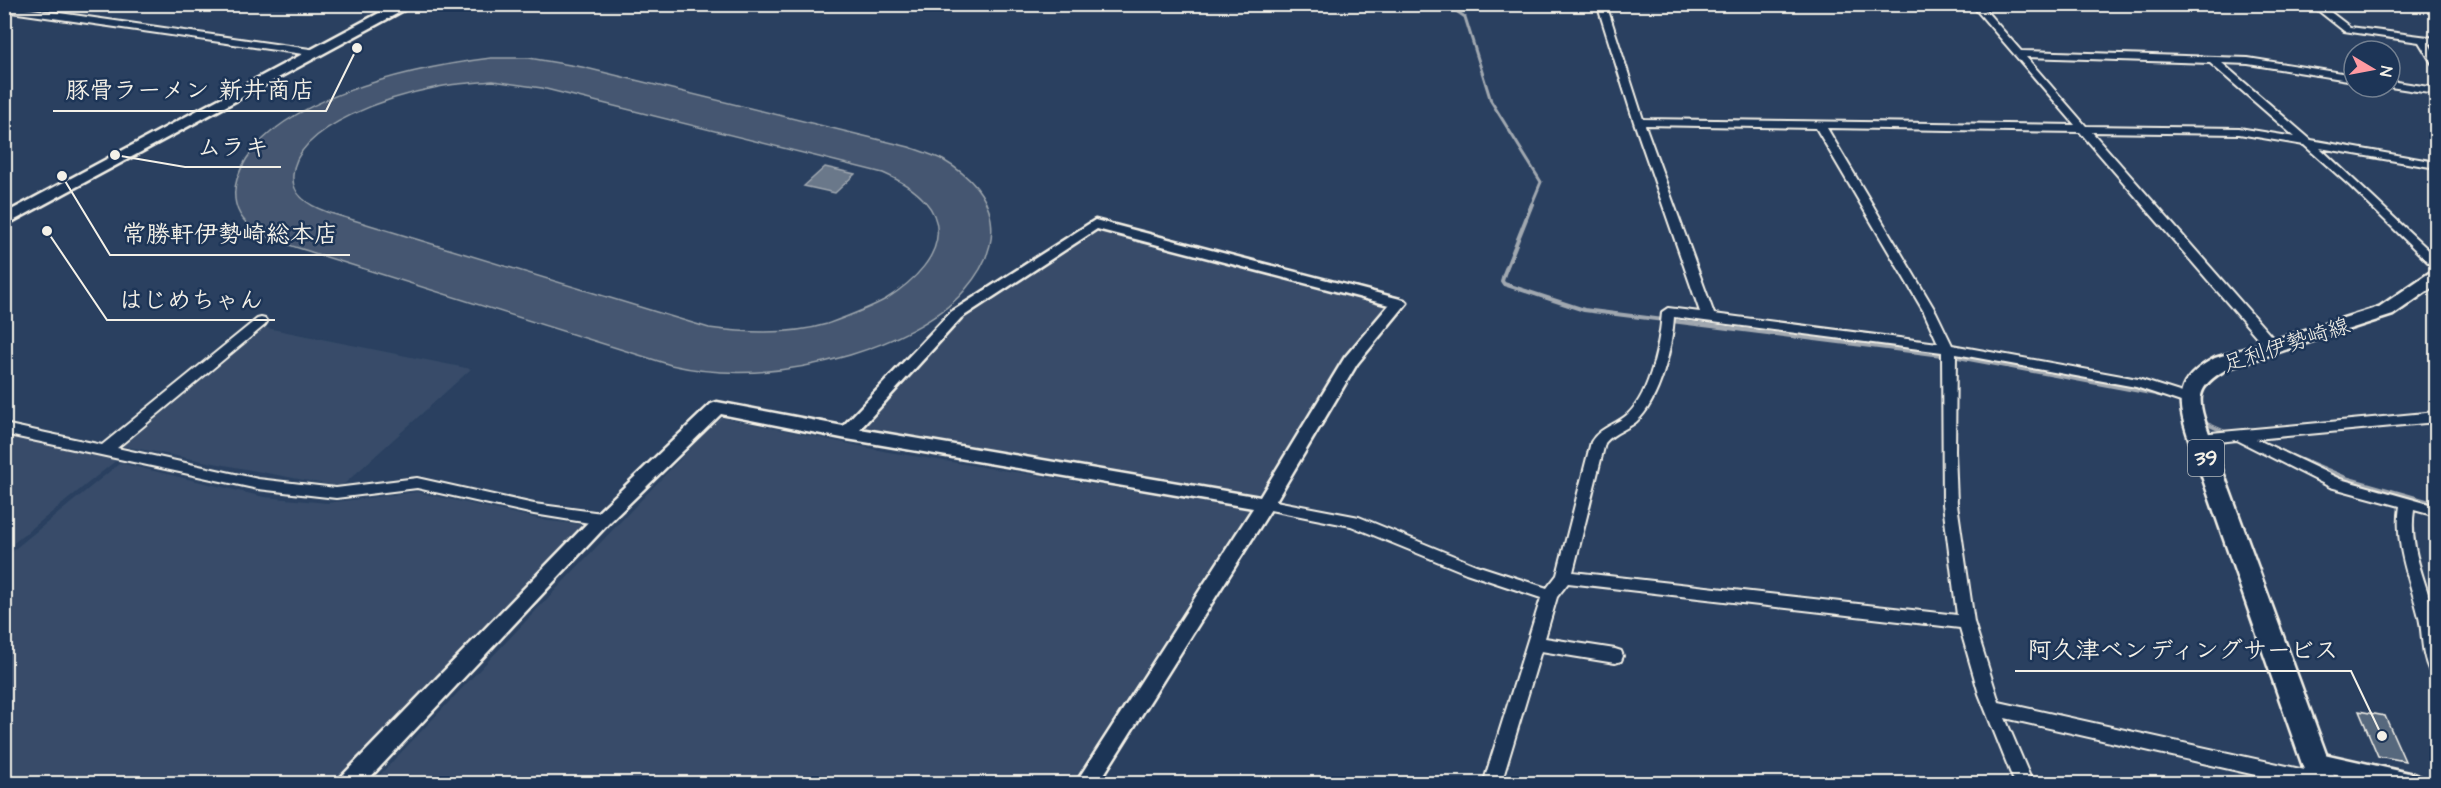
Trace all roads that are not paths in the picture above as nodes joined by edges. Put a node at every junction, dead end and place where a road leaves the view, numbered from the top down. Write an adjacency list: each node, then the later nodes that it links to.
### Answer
1 (408, 4): 8 (main road)
2 (1601, 4): 15 (street)
3 (1976, 4): 9 (street)
4 (2314, 4): 6 (street)
5 (4, 8): 8 (street)
6 (2422, 39): 7 (street); 11 (street)
7 (2436, 41)
8 (317, 53): 20 (main road)
9 (2020, 54): 10 (street); 17 (street)
10 (2211, 59): 12 (street); 18 (street)
11 (2436, 63)
12 (2342, 76)
13 (2402, 86): 14 (street)
14 (2436, 91)
15 (1639, 122): 16 (street); 23 (street)
16 (1820, 124): 17 (street); 26 (street)
17 (2084, 130): 18 (street); 25 (street)
18 (2306, 142): 19 (street); 21 (street)
19 (2436, 165)
20 (4, 221)
21 (2436, 263)
22 (2436, 277): 25 (main road, 足利伊勢崎線)
23 (1708, 316): 26 (street); 38 (street)
24 (261, 322): 33 (street)
25 (2273, 347): 27 (main road, 足利伊勢崎線)
26 (1946, 348): 27 (street); 40 (street)
27 (2190, 400): 32 (main road, 39)
28 (2436, 417): 31 (street)
29 (4, 429): 33 (street)
30 (847, 433): 34 (street); 34 (street); 37 (street)
31 (2240, 435): 32 (street); 35 (street)
32 (2200, 440): 45 (main road, 39)
33 (107, 449): 37 (street)
34 (1265, 504): 39 (street); 47 (street)
35 (2408, 504): 36 (street); 43 (street)
36 (2436, 511)
37 (602, 519): 46 (street)
38 (1564, 577): 39 (street); 40 (street)
39 (1550, 595): 41 (street)
40 (1966, 622): 44 (street)
41 (1535, 643): 42 (street); 48 (street)
42 (1615, 656)
43 (2436, 667)
44 (1993, 708): 49 (street); 50 (street)
45 (2315, 760): 50 (main road, 39); 51 (street)
46 (349, 783)
47 (1086, 783)
48 (1492, 783)
49 (2024, 783)
50 (2323, 783)
51 (2413, 783)

